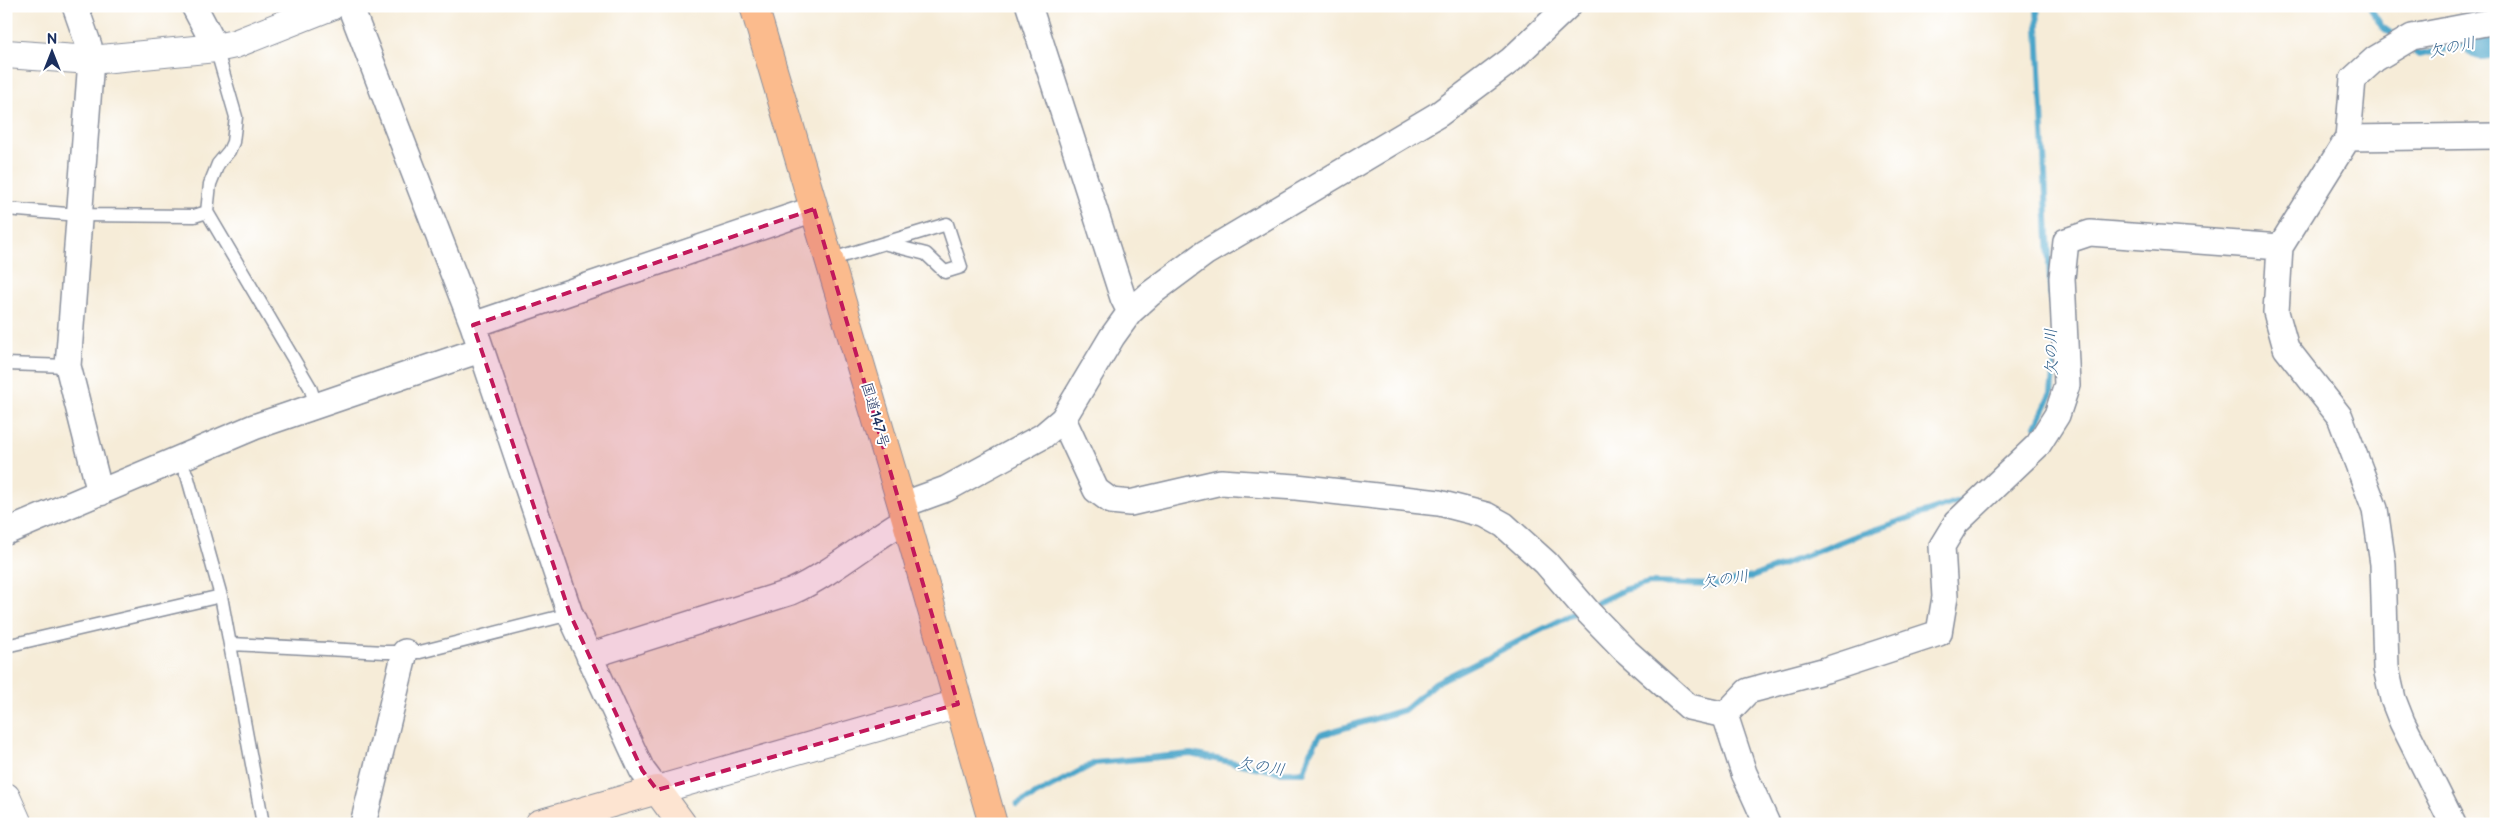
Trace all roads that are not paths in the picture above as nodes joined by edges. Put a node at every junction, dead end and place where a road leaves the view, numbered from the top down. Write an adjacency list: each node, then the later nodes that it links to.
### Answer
1 (75, 6): 11 (street)
2 (194, 6): 9 (street)
3 (331, 6): 9 (street)
4 (350, 6): 22 (street)
5 (754, 6): 15 (highway, 国道147号)
6 (1029, 6): 21 (street)
7 (1568, 6): 21 (street)
8 (2496, 21): 13 (street)
9 (216, 48): 11 (street); 16 (lane)
10 (6, 54): 11 (street)
11 (91, 60): 17 (street)
12 (2496, 136): 13 (street)
13 (2348, 138): 19 (street)
14 (6, 209): 17 (lane)
15 (814, 209): 20 (highway, 国道147号); 22 (street)
16 (207, 212): 17 (lane); 26 (lane)
17 (79, 215): 25 (street)
18 (886, 244): 18 (lane); 20 (lane)
19 (2280, 247): 39 (street); 49 (street)
20 (829, 260): 30 (highway, 国道147号)
21 (1130, 312): 27 (street)
22 (473, 324): 23 (street)
23 (480, 350): 26 (street); 33 (street)
24 (6, 364): 25 (lane)
25 (68, 366): 29 (street)
26 (316, 405): 28 (street)
27 (1063, 419): 30 (street); 39 (street)
28 (178, 460): 29 (street); 32 (lane)
29 (100, 493): 31 (street)
30 (903, 512): 37 (street); 38 (highway, 国道147号)
31 (6, 532)
32 (221, 596): 34 (lane); 35 (lane)
33 (570, 614): 36 (lane); 37 (street)
34 (231, 644): 36 (lane); 43 (lane)
35 (6, 646)
36 (405, 652): 44 (street)
37 (589, 656): 40 (street)
38 (958, 704): 40 (street); 47 (highway, 国道147号)
39 (1725, 715): 48 (street)
40 (657, 790): 45 (main road); 46 (main road)
41 (6, 797): 42 (street)
42 (18, 824)
43 (263, 824)
44 (363, 824)
45 (539, 824)
46 (682, 824)
47 (993, 824)
48 (1767, 824)
49 (2453, 824)

